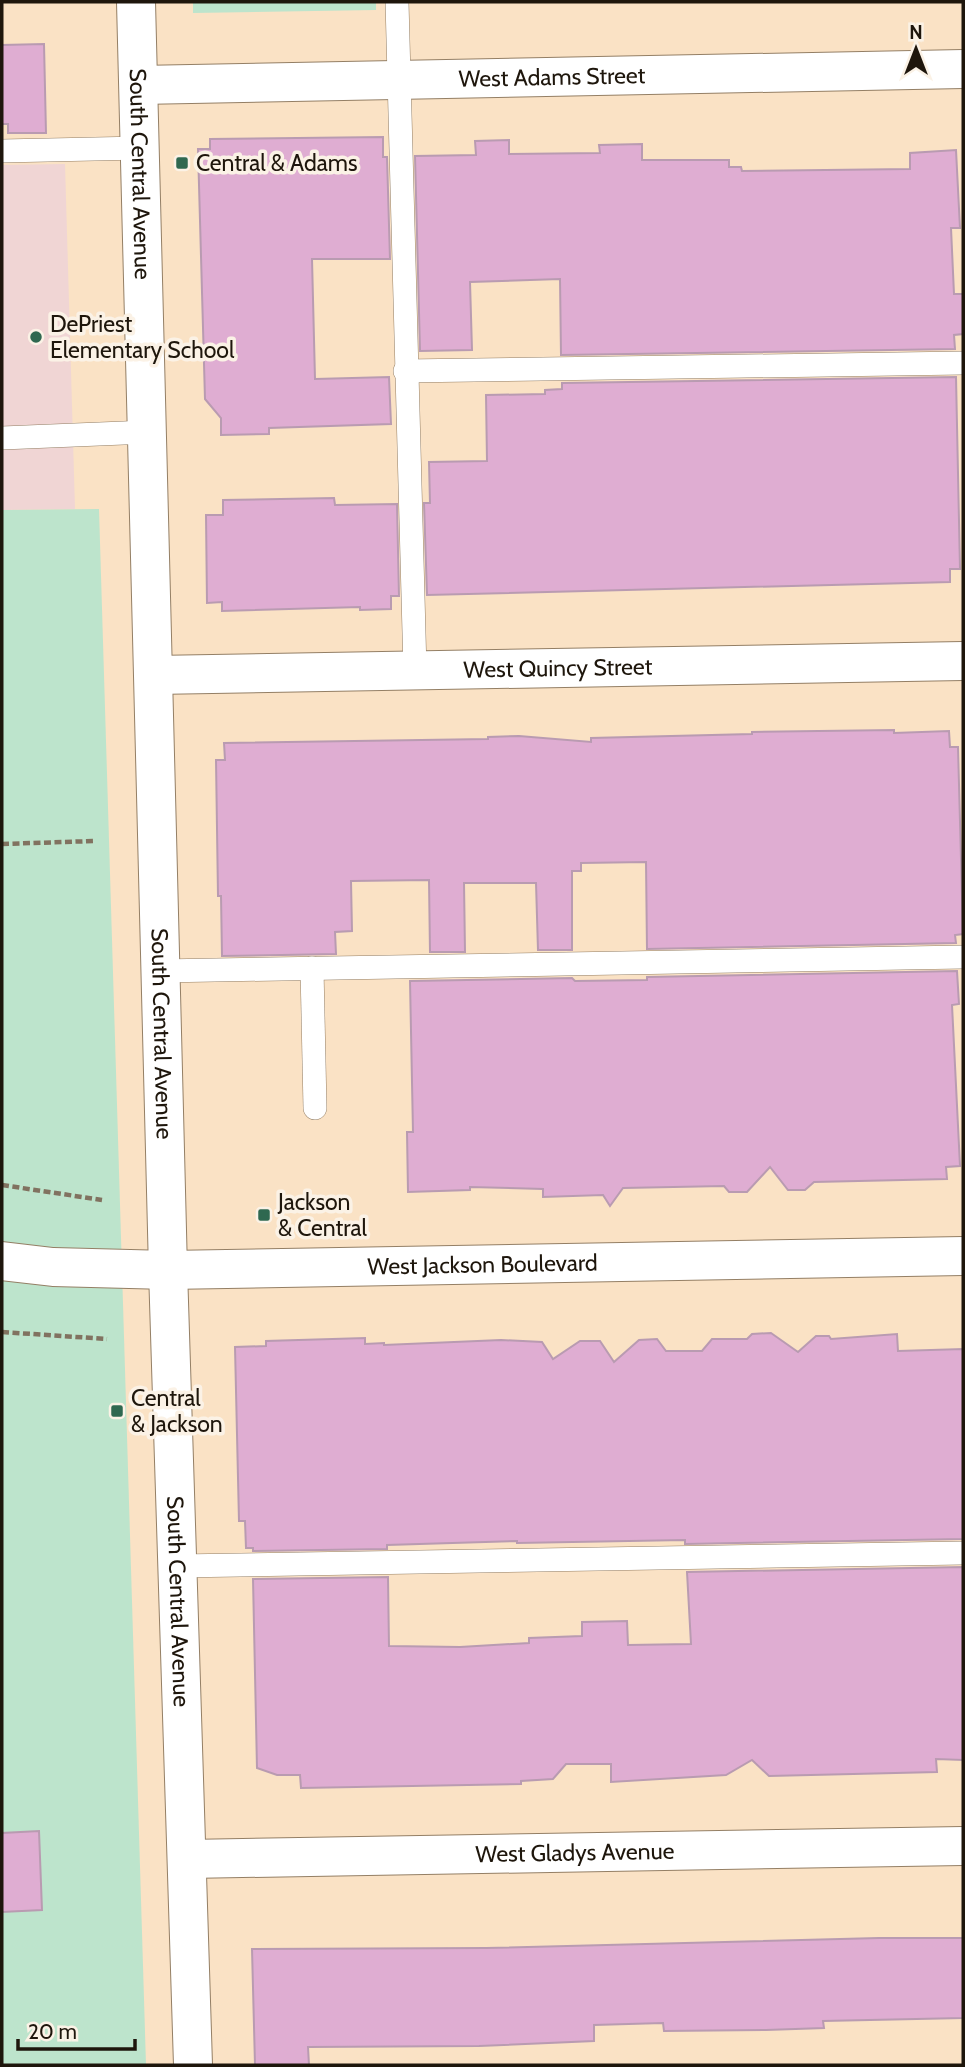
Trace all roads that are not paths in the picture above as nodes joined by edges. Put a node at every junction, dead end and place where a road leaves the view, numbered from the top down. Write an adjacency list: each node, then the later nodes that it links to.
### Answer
1 (136, 2): 5 (street, South Central Avenue)
2 (397, 2): 4 (lane)
3 (963, 69): 4 (street, West Adams Street)
4 (399, 80): 5 (street, West Adams Street); 9 (lane)
5 (139, 85): 6 (street, South Central Avenue)
6 (141, 148): 7 (lane); 10 (street, South Central Avenue)
7 (2, 150)
8 (963, 363): 9 (lane)
9 (405, 371): 13 (lane)
10 (148, 432): 11 (lane); 14 (street, South Central Avenue)
11 (2, 438)
12 (963, 660): 13 (street, West Quincy Street)
13 (415, 670): 14 (street, West Quincy Street)
14 (154, 675): 17 (street, South Central Avenue)
15 (963, 957): 16 (lane)
16 (312, 968): 17 (lane); 18 (lane)
17 (161, 971): 21 (street, South Central Avenue)
18 (315, 1108)
19 (963, 1256): 21 (street, West Jackson Boulevard)
20 (2, 1261): 21 (street, West Jackson Boulevard)
21 (169, 1270): 23 (street, South Central Avenue)
22 (963, 1552): 23 (lane)
23 (178, 1566): 25 (street, South Central Avenue)
24 (963, 1846): 25 (street, West Gladys Avenue)
25 (187, 1859): 26 (street, South Central Avenue)
26 (193, 2065)

